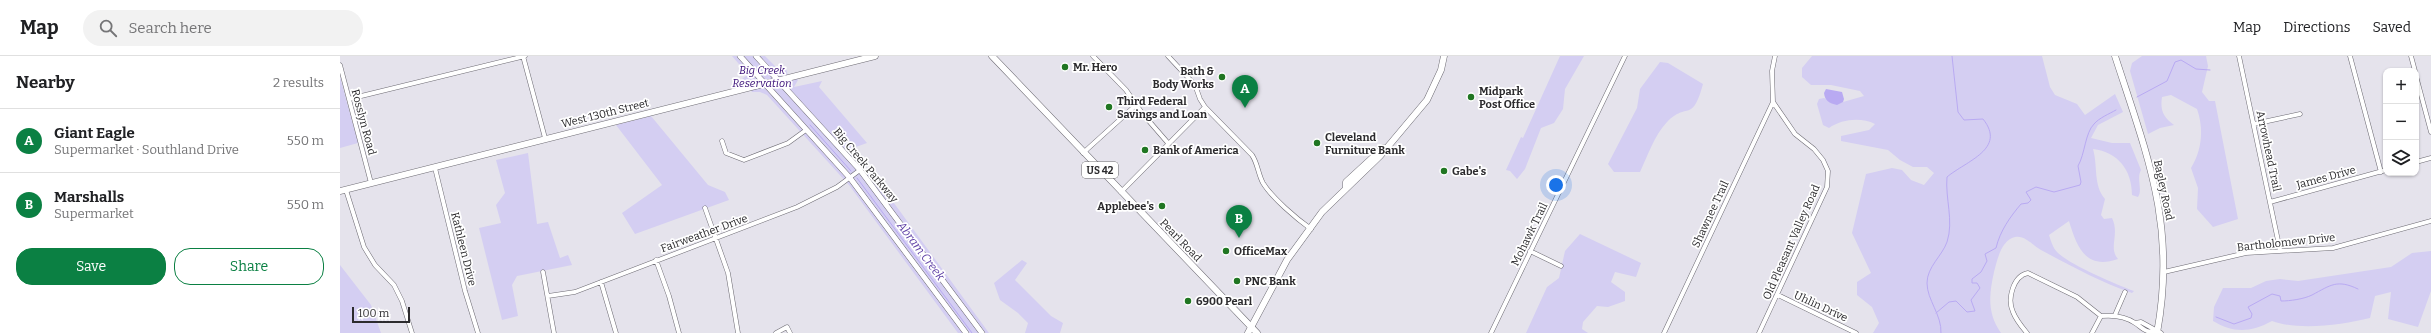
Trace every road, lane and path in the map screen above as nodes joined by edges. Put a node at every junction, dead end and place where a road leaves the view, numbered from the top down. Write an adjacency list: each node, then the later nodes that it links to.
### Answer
1 (524, 56): 20 (street); 28 (street)
2 (740, 56): 18 (street, Big Creek Parkway)
3 (756, 56): 17 (street, Big Creek Parkway)
4 (875, 56): 17 (main road, West 130th Street)
5 (992, 56): 31 (main road, Pearl Road / US 42)
6 (1092, 56): 22 (street)
7 (1168, 56): 23 (street)
8 (1444, 56): 44 (main road)
9 (1625, 56): 47 (street, Mohawk Trail)
10 (1775, 56): 21 (street)
11 (2115, 56): 51 (main road, Bagley Road)
12 (2239, 56): 25 (street, Arrowhead Trail)
13 (2350, 56): 36 (street)
14 (2410, 56): 16 (street)
15 (340, 65): 20 (street, Rosslyn Road)
16 (2413, 68)
17 (778, 80): 18 (main road, West 130th Street); 35 (street, Big Creek Parkway)
18 (764, 84): 26 (street, Big Creek Parkway); 28 (main road, West 130th Street)
19 (2419, 87): 27 (street)
20 (349, 99): 38 (street, Rosslyn Road)
21 (1773, 102): 54 (street, Old Pleasant Valley Road); 72 (street, Shawnee Trail)
22 (1136, 105): 30 (street); 31 (street)
23 (1205, 107): 30 (street); 44 (street)
24 (2300, 114): 25 (street)
25 (2254, 124): 41 (street, Arrowhead Trail)
26 (806, 130): 29 (street); 37 (street, Big Creek Parkway)
27 (2431, 132)
28 (545, 138): 34 (main road, West 130th Street)
29 (722, 141)
30 (1168, 143): 40 (street)
31 (1084, 153): 40 (main road, Pearl Road / US 42)
32 (2431, 158): 33 (street)
33 (2419, 161)
34 (435, 168): 38 (main road, West 130th Street); 61 (street, Kathleen Drive)
35 (860, 170): 37 (street, Fairweather Drive); 69 (street, Big Creek Parkway)
36 (2381, 172): 41 (street, James Drive)
37 (850, 178): 45 (street, Fairweather Drive); 68 (street, Big Creek Parkway)
38 (371, 183): 39 (main road, West 130th Street)
39 (343, 190): 60 (street)
40 (1121, 192): 59 (main road, Pearl Road / US 42)
41 (2270, 202): 46 (street, Arrowhead Trail)
42 (705, 208): 45 (street)
43 (2431, 221): 46 (street, Bartholomew Drive)
44 (1311, 229): 59 (main road)
45 (716, 238): 48 (street, Fairweather Drive); 65 (street)
46 (2280, 250): 51 (street, Bartholomew Drive)
47 (1530, 251): 49 (street); 71 (street, Mohawk Trail)
48 (656, 260): 52 (street, Fairweather Drive); 64 (street)
49 (1561, 266)
50 (544, 272): 55 (street)
51 (2164, 272): 77 (main road, Bagley Road)
52 (601, 282): 55 (street, Fairweather Drive); 63 (street)
53 (2125, 292): 56 (street)
54 (1778, 295): 73 (street, Old Pleasant Valley Road); 74 (street, Uhlin Drive)
55 (548, 296): 62 (street)
56 (2115, 315): 57 (street); 58 (street)
57 (2101, 316): 75 (street); 76 (street)
58 (2135, 323): 77 (street); 77 (street)
59 (1249, 330): 70 (main road, Pearl Road / US 42)
60 (412, 333)
61 (478, 333)
62 (554, 333)
63 (616, 333)
64 (679, 333)
65 (738, 333)
66 (776, 333): 67 (street)
67 (790, 333)
68 (966, 333)
69 (982, 333)
70 (1257, 333)
71 (1491, 333)
72 (1664, 333)
73 (1760, 333)
74 (1856, 333)
75 (2027, 333)
76 (2092, 333)
77 (2159, 333)

